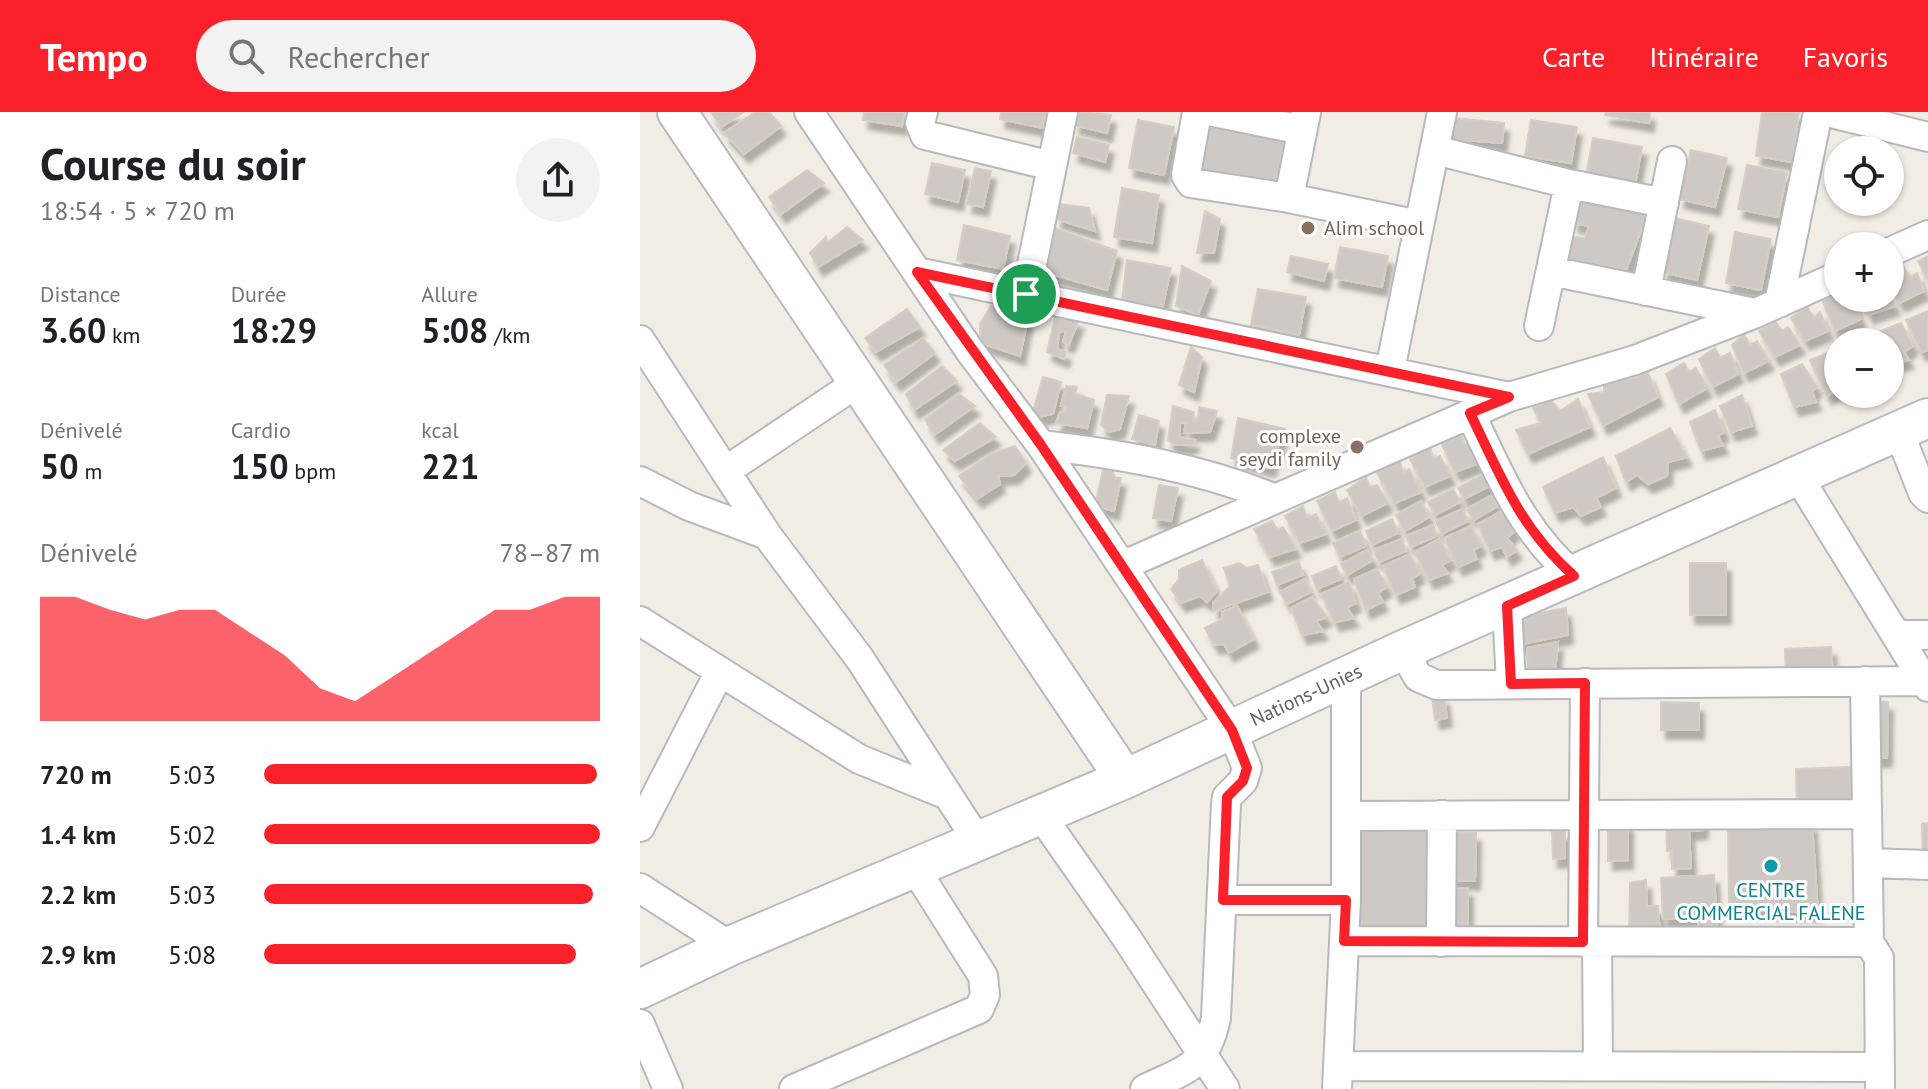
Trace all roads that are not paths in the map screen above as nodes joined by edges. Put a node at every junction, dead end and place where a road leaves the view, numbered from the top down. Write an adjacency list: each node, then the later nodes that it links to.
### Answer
1 (677, 112): 30 (main road)
2 (809, 112): 22 (street)
3 (923, 112): 14 (street)
4 (1063, 112): 14 (street)
5 (1197, 112): 16 (street)
6 (1214, 112): 10 (street)
7 (1442, 112): 12 (street)
8 (1818, 112): 26 (street)
9 (1827, 112): 11 (street)
10 (1304, 121): 16 (street)
11 (1928, 137)
12 (1435, 150): 15 (street); 18 (street)
13 (1672, 161): 17 (street)
14 (1052, 166): 25 (street)
15 (1569, 184): 17 (street); 21 (street)
16 (1289, 198): 18 (street)
17 (1664, 203): 24 (street)
18 (1419, 225): 29 (street)
19 (1928, 235): 20 (street)
20 (1904, 246)
21 (1551, 271): 24 (street); 27 (street)
22 (917, 272): 25 (street); 34 (street)
23 (1824, 282): 26 (street)
24 (1646, 291): 26 (street)
25 (1026, 294): 29 (street)
26 (1768, 308): 31 (street)
27 (1539, 326)
28 (640, 340): 35 (street)
29 (1390, 370): 31 (street)
30 (857, 383): 35 (street); 55 (main road)
31 (1509, 397): 32 (street)
32 (1470, 413): 38 (street); 42 (street)
33 (1914, 425): 36 (main road, Nations-Unies); 39 (street)
34 (1041, 445): 38 (street); 41 (street)
35 (727, 470): 40 (street)
36 (1799, 478): 42 (main road, Nations-Unies); 45 (street)
37 (640, 481): 40 (street)
38 (1273, 498): 41 (street)
39 (1928, 498)
40 (767, 535): 56 (street)
41 (1124, 565): 54 (street)
42 (1574, 576): 43 (main road, Nations-Unies)
43 (1507, 606): 47 (main road, Nations-Unies); 52 (street)
44 (640, 621): 48 (street)
45 (1899, 635): 46 (street); 53 (street)
46 (1928, 635)
47 (1403, 650): 49 (main road, Nations-Unies); 52 (street)
48 (719, 673): 56 (street); 62 (street)
49 (1346, 676): 54 (main road, Nations-Unies); 61 (street)
50 (1865, 681): 51 (street); 53 (street); 59 (street)
51 (1585, 683): 52 (street); 58 (street)
52 (1511, 684)
53 (1926, 684)
54 (1232, 730): 55 (main road, Nations-Unies); 68 (street)
55 (1125, 779): 57 (main road, Nations-Unies)
56 (945, 794): 63 (street)
57 (1040, 814): 63 (main road, Nations-Unies); 77 (street)
58 (1584, 814): 59 (street); 60 (street); 72 (street)
59 (1867, 814): 64 (street)
60 (1442, 815): 61 (street); 71 (street)
61 (1346, 816): 69 (street)
62 (640, 827)
63 (977, 840): 66 (main road, Nations-Unies)
64 (1869, 863): 65 (street); 73 (street)
65 (1928, 865)
66 (914, 867): 74 (main road, Nations-Unies); 84 (street)
67 (640, 888): 74 (street)
68 (1223, 900): 69 (street); 77 (street)
69 (1346, 900): 70 (street)
70 (1344, 941): 71 (street); 79 (street)
71 (1441, 942): 72 (street)
72 (1590, 942): 73 (street); 78 (street)
73 (1869, 942): 82 (street)
74 (730, 946): 75 (main road, Nations-Unies)
75 (640, 989)
76 (640, 1024): 83 (street)
77 (1204, 1055): 85 (street); 86 (street)
78 (1598, 1066): 80 (street); 81 (street)
79 (1338, 1078): 80 (street)
80 (1567, 1078)
81 (1648, 1078): 82 (street)
82 (1880, 1078)
83 (668, 1089)
84 (794, 1089)
85 (1145, 1089)
86 (1225, 1089)

